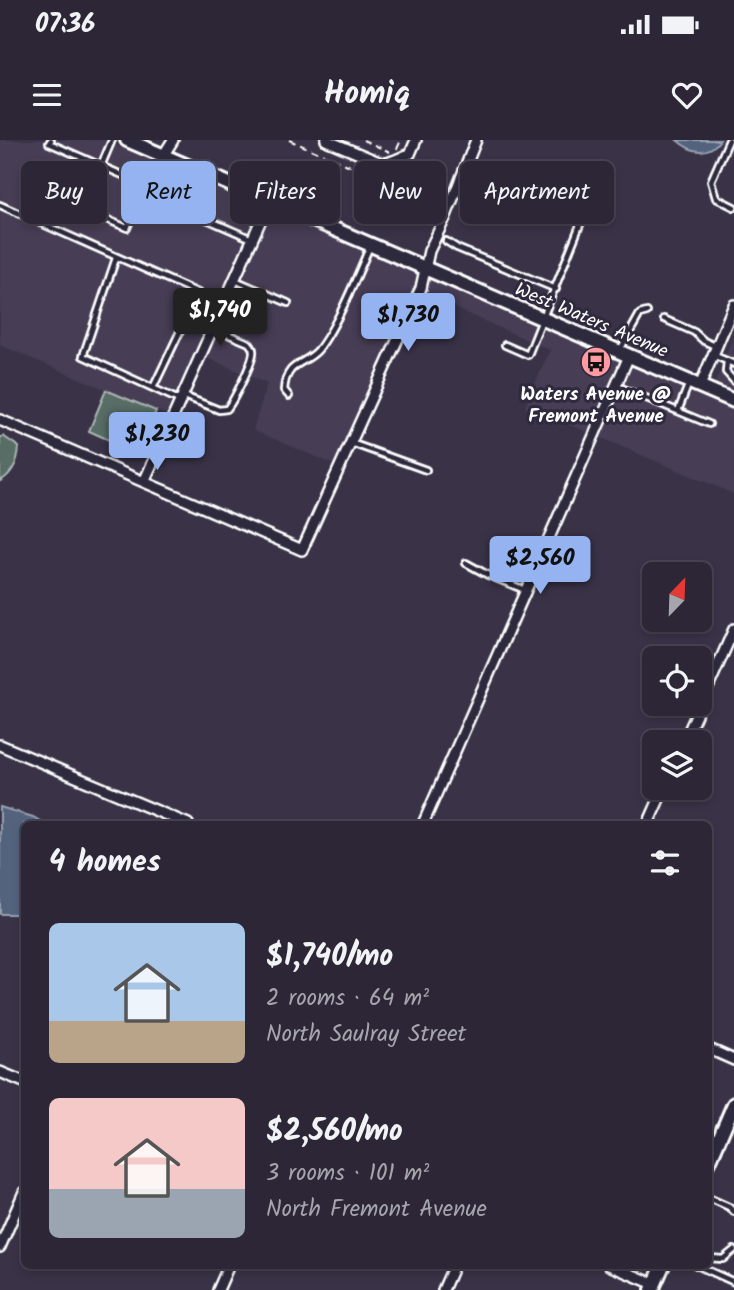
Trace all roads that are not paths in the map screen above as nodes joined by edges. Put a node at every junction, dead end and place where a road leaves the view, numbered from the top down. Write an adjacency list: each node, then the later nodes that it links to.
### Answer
1 (42, 140): 9 (lane)
2 (112, 140): 12 (lane)
3 (127, 140): 10 (main road, West Waters Avenue)
4 (173, 140): 10 (street)
5 (326, 140): 6 (street)
6 (416, 140)
7 (476, 140): 26 (street)
8 (729, 140): 16 (lane)
9 (50, 142): 11 (lane)
10 (157, 149): 13 (main road, West Waters Avenue)
11 (91, 161)
12 (104, 161)
13 (178, 161)
14 (107, 168): 17 (lane)
15 (0, 205): 25 (lane)
16 (734, 206)
17 (107, 219)
18 (216, 223): 22 (lane)
19 (259, 224): 22 (street)
20 (321, 224): 24 (main road, West Waters Avenue)
21 (581, 224): 28 (lane)
22 (253, 239): 27 (street)
23 (446, 241): 28 (lane)
24 (371, 245): 26 (main road, West Waters Avenue); 46 (lane)
25 (116, 258): 29 (lane); 45 (lane)
26 (425, 268): 34 (main road, West Waters Avenue); 52 (street)
27 (234, 280): 30 (street); 31 (lane)
28 (556, 289): 34 (lane)
29 (198, 293): 30 (lane); 45 (lane)
30 (225, 302): 36 (street)
31 (288, 303)
32 (734, 306): 38 (street)
33 (647, 312): 39 (lane)
34 (544, 319): 37 (lane); 39 (main road, West Waters Avenue)
35 (664, 319): 38 (lane)
36 (213, 328): 47 (street); 47 (lane)
37 (505, 345)
38 (715, 351): 40 (lane); 43 (street)
39 (624, 354): 43 (main road, West Waters Avenue); 44 (street)
40 (727, 361): 41 (lane); 42 (lane)
41 (734, 364)
42 (734, 381)
43 (695, 384): 48 (main road, West Waters Avenue); 49 (lane)
44 (616, 385): 49 (lane); 56 (street)
45 (153, 388): 47 (lane)
46 (289, 396)
47 (182, 398): 54 (street)
48 (734, 401)
49 (678, 411): 51 (lane)
50 (0, 421): 54 (street)
51 (709, 424)
52 (350, 443): 53 (lane); 54 (street)
53 (426, 470)
54 (144, 482)
55 (466, 563): 56 (lane)
56 (526, 590): 62 (street)
57 (734, 629): 58 (street)
58 (689, 730)
59 (0, 745): 61 (street)
60 (659, 800): 63 (street)
61 (181, 821)
62 (424, 821)
63 (649, 821)
64 (712, 1050): 65 (street)
65 (734, 1060)
66 (0, 1072): 67 (street)
67 (21, 1081)
68 (734, 1104): 69 (main road)
69 (712, 1155)
70 (21, 1199): 73 (street)
71 (712, 1199): 72 (lane)
72 (734, 1212)
73 (0, 1247)
74 (734, 1250): 75 (lane)
75 (712, 1258)
76 (227, 1269): 83 (street)
77 (452, 1269): 84 (street)
78 (617, 1269): 82 (street)
79 (661, 1269): 82 (main road)
80 (705, 1269): 81 (lane)
81 (734, 1282)
82 (653, 1287)
83 (218, 1290)
84 (443, 1290)

